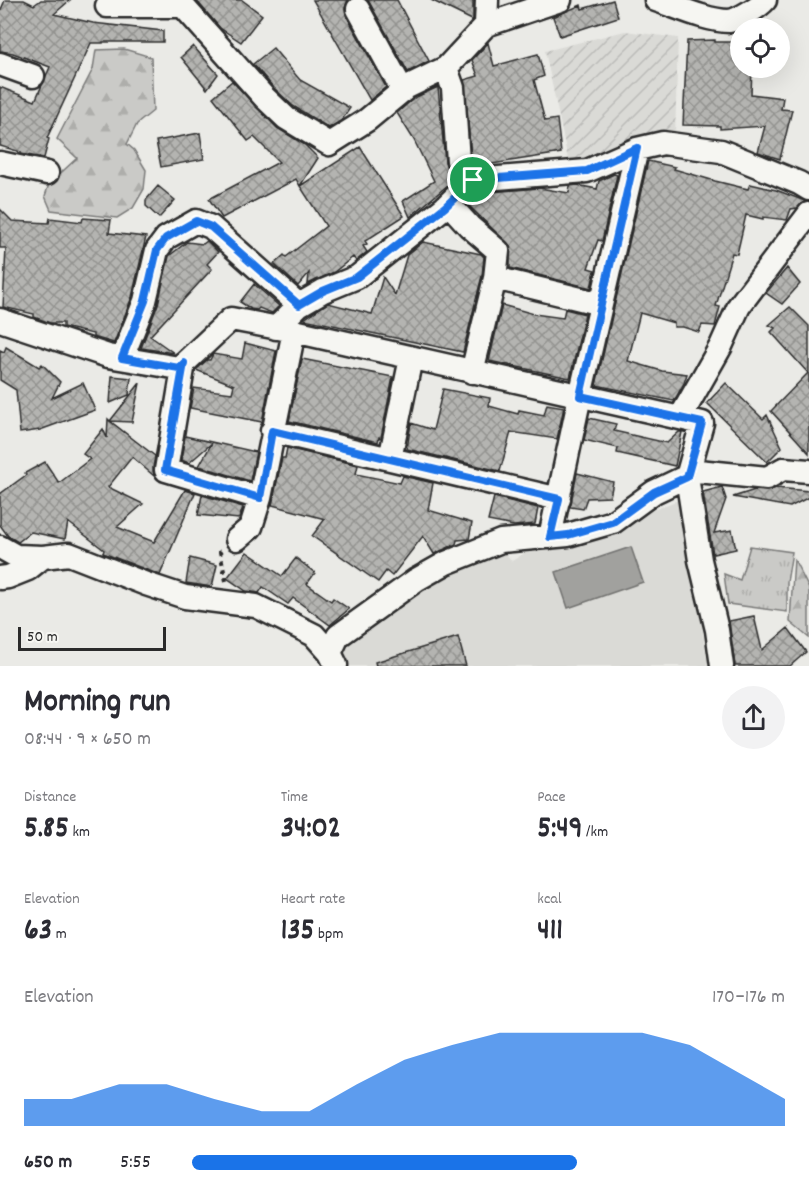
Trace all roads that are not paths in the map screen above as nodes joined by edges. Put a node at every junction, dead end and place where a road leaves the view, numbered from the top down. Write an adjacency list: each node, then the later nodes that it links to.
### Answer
1 (488, 0): 9 (street)
2 (542, 0): 8 (street)
3 (560, 0): 8 (street)
4 (656, 0): 5 (street)
5 (765, 0)
6 (107, 6): 13 (street)
7 (358, 9): 13 (street)
8 (514, 16): 9 (street)
9 (486, 25): 11 (street)
10 (0, 64): 12 (street)
11 (446, 68): 13 (street); 17 (street)
12 (33, 76)
13 (403, 91)
14 (637, 148): 17 (street); 18 (street); 22 (street)
15 (0, 163): 16 (street)
16 (47, 173)
17 (473, 180): 19 (street)
18 (809, 189)
19 (449, 204): 21 (street); 23 (street)
20 (809, 214): 31 (street)
21 (495, 278): 22 (street); 29 (street)
22 (601, 304): 30 (street)
23 (299, 305): 25 (street); 26 (street)
24 (0, 320): 26 (street)
25 (285, 329): 27 (street); 28 (street); 32 (street)
26 (122, 358): 28 (street)
27 (411, 358): 29 (street); 33 (street)
28 (184, 363): 36 (street)
29 (472, 372): 30 (street)
30 (580, 396): 31 (street); 37 (street)
31 (680, 418): 35 (street)
32 (272, 431): 33 (street); 36 (street)
33 (390, 459): 37 (street)
34 (809, 471): 35 (street)
35 (687, 477): 38 (street); 44 (street)
36 (260, 498): 39 (street)
37 (559, 499): 38 (street)
38 (550, 537): 43 (street)
39 (237, 539)
40 (0, 547): 41 (street)
41 (43, 557): 42 (street); 43 (street)
42 (0, 578)
43 (334, 659)
44 (722, 666)

